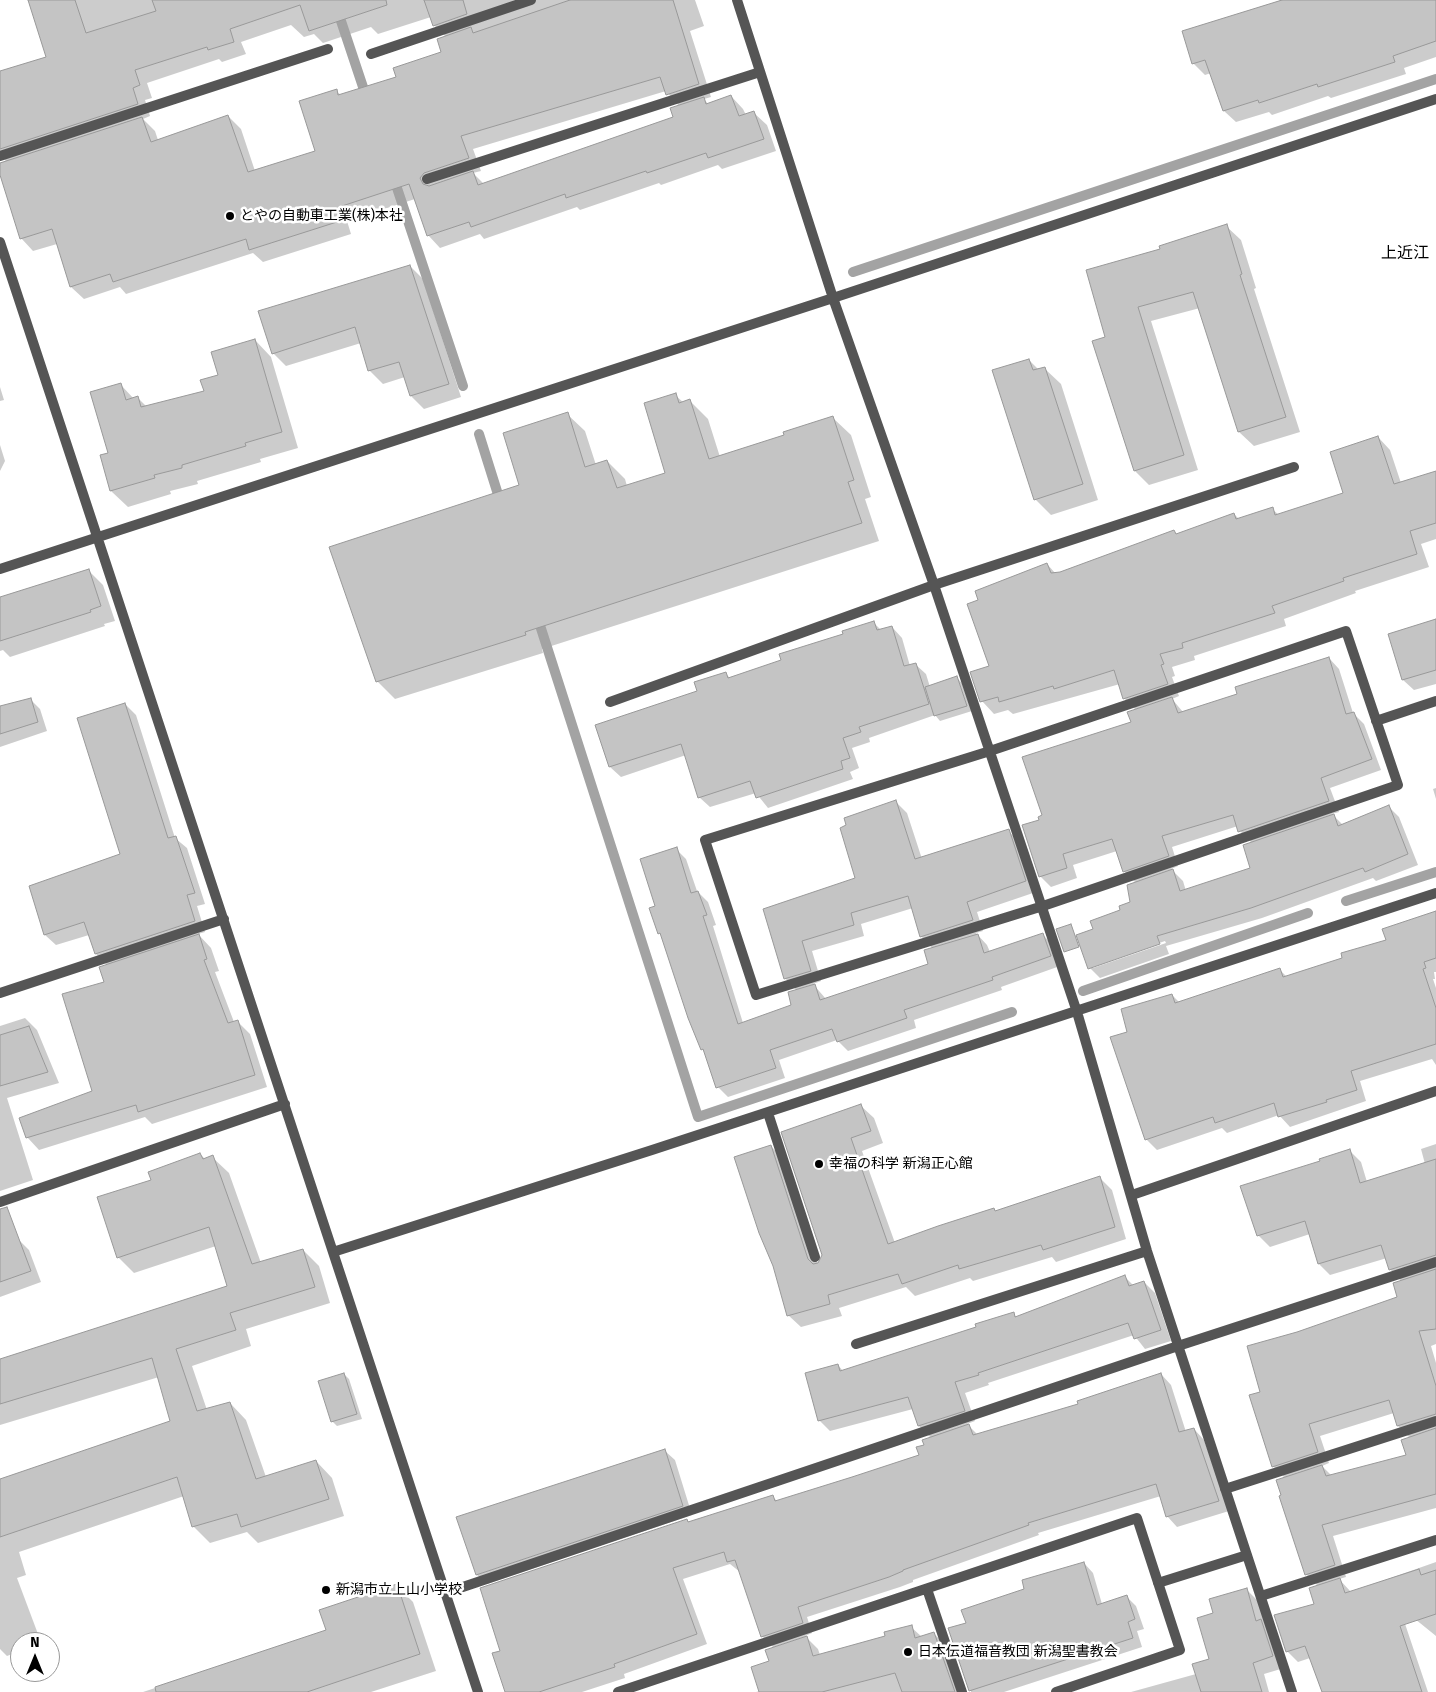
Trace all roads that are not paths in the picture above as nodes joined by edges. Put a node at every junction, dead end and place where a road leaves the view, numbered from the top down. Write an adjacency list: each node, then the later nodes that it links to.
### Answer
1 (531, 0): 4 (street)
2 (737, 0): 5 (street)
3 (328, 49): 7 (street)
4 (371, 54)
5 (760, 72): 8 (street); 10 (street)
6 (1436, 99): 10 (street)
7 (0, 156)
8 (427, 179)
9 (0, 242): 12 (street)
10 (833, 298): 12 (street); 14 (street)
11 (1294, 467): 14 (street)
12 (98, 536): 13 (street); 21 (street)
13 (0, 569)
14 (934, 585): 16 (street); 18 (street)
15 (1436, 701): 17 (street)
16 (610, 702)
17 (1376, 721): 18 (street); 20 (street)
18 (990, 751): 20 (street); 20 (street)
19 (1436, 893): 23 (street)
20 (1042, 906): 23 (street)
21 (224, 919): 22 (street); 25 (street)
22 (0, 993)
23 (1077, 1012): 26 (street); 27 (street)
24 (1436, 1091): 27 (street)
25 (285, 1104): 28 (street); 30 (street)
26 (768, 1112): 30 (street); 31 (street)
27 (1132, 1195): 29 (street)
28 (0, 1202)
29 (1147, 1251): 33 (street); 34 (street)
30 (333, 1252): 41 (street)
31 (814, 1257)
32 (1436, 1262): 34 (street)
33 (856, 1344)
34 (1178, 1346): 36 (street); 41 (street)
35 (1436, 1421): 36 (street)
36 (1225, 1490): 38 (street)
37 (1436, 1540): 42 (street)
38 (1247, 1555): 39 (street); 42 (street)
39 (1158, 1583): 40 (street); 46 (street)
40 (927, 1589): 44 (street); 45 (street)
41 (445, 1593): 43 (street)
42 (1261, 1596): 47 (street)
43 (478, 1692)
44 (618, 1692)
45 (962, 1692)
46 (1056, 1692)
47 (1292, 1692)

